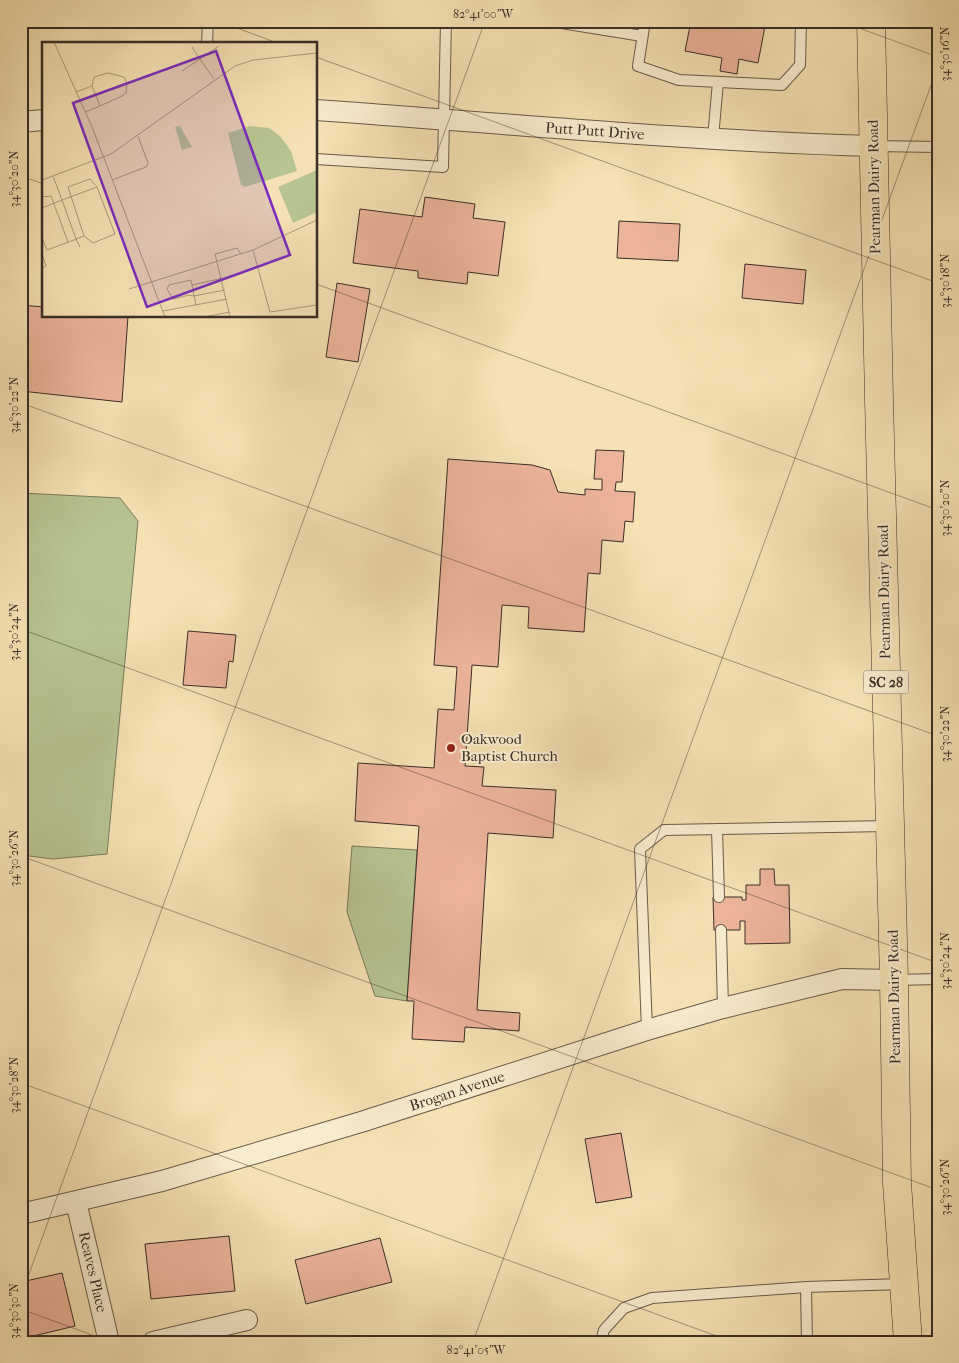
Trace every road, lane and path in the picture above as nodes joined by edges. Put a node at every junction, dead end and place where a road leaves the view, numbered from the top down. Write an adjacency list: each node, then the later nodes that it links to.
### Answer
1 (208, 21): 9 (lane)
2 (446, 21): 12 (lane)
3 (549, 21): 8 (lane)
4 (645, 21): 8 (lane)
5 (802, 21): 6 (lane); 10 (lane)
6 (811, 21)
7 (871, 21): 16 (highway, Pearman Dairy Road / SC 28)
8 (642, 36): 10 (lane)
9 (207, 42)
10 (718, 82): 15 (lane)
11 (318, 110): 12 (street, Putt Putt Drive)
12 (443, 119): 15 (street, Putt Putt Drive); 18 (lane)
13 (42, 120): 14 (street)
14 (21, 122)
15 (713, 138): 16 (street, Putt Putt Drive)
16 (874, 146): 17 (lane); 19 (highway, Pearman Dairy Road / SC 28)
17 (938, 147)
18 (318, 159)
19 (889, 826): 20 (lane); 24 (highway, Pearman Dairy Road / SC 28)
20 (717, 830): 21 (lane); 26 (lane)
21 (719, 897)
22 (721, 930): 25 (lane)
23 (938, 979): 24 (lane)
24 (894, 980): 25 (street, Brogan Avenue); 29 (highway, Pearman Dairy Road / SC 28)
25 (723, 1008): 26 (street, Brogan Avenue)
26 (647, 1030): 27 (street, Brogan Avenue)
27 (76, 1202): 28 (street, Brogan Avenue); 32 (street, Reaves Place)
28 (21, 1214)
29 (904, 1284): 30 (lane); 36 (highway, Pearman Dairy Road / SC 28)
30 (806, 1287): 34 (lane); 35 (lane)
31 (247, 1320): 33 (street)
32 (109, 1342)
33 (153, 1342)
34 (601, 1342)
35 (807, 1342)
36 (908, 1342)

